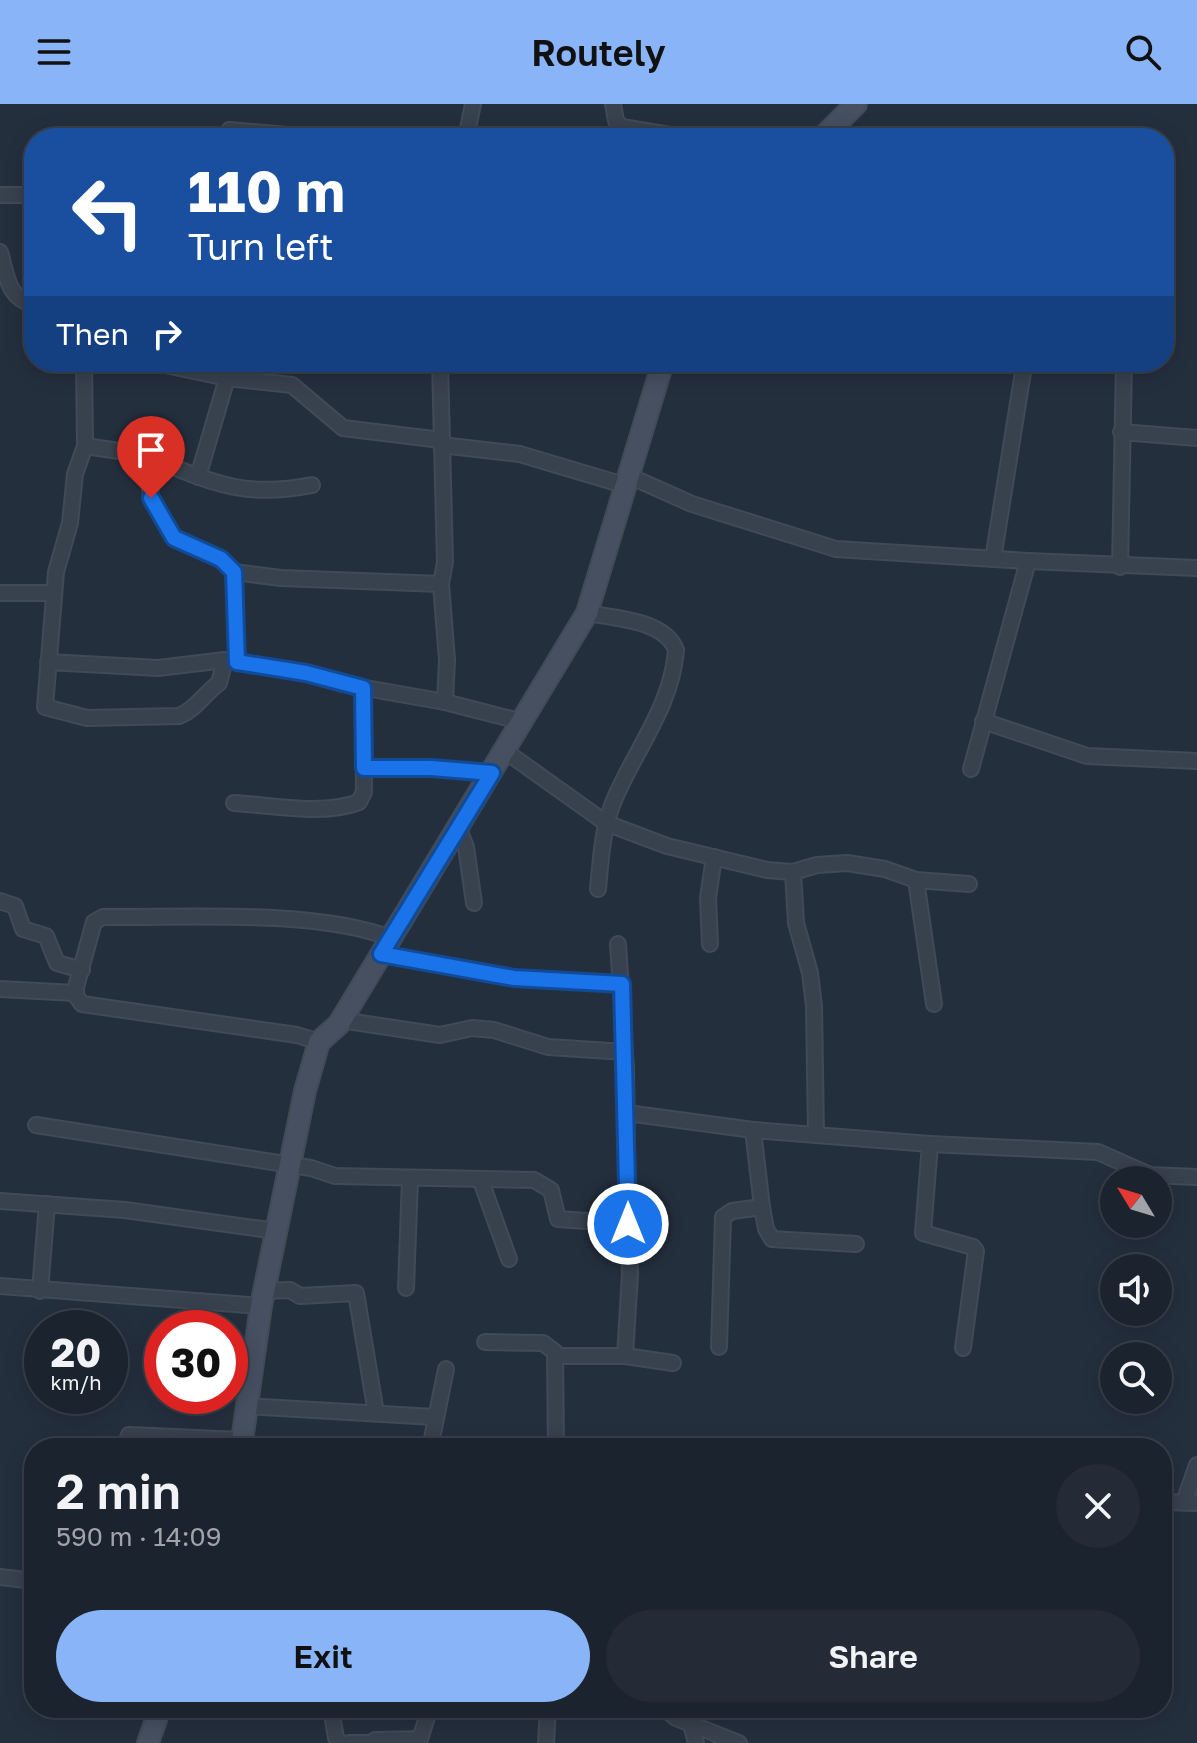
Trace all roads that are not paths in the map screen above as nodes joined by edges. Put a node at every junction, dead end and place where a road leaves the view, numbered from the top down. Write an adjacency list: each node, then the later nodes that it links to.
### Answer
1 (473, 104): 4 (street)
2 (613, 104): 5 (street)
3 (856, 104): 6 (street)
4 (468, 128)
5 (626, 128)
6 (832, 128)
7 (0, 195): 8 (street)
8 (24, 195)
9 (0, 252): 10 (street)
10 (24, 302)
11 (84, 372): 21 (street)
12 (198, 372): 17 (street)
13 (440, 372): 20 (street)
14 (660, 372): 24 (street)
15 (1023, 372): 26 (street)
16 (1124, 372): 18 (street)
17 (227, 378): 20 (street); 23 (street)
18 (1121, 432): 19 (street); 28 (street)
19 (1197, 438)
20 (441, 443): 24 (street); 31 (street)
21 (85, 446): 22 (street); 33 (street)
22 (156, 460): 23 (street); 30 (street)
23 (198, 477): 25 (street)
24 (625, 480): 26 (street); 34 (street)
25 (312, 485)
26 (993, 559): 27 (street)
27 (1028, 561): 28 (street); 39 (street)
28 (1120, 567): 29 (street)
29 (1197, 568)
30 (234, 572): 31 (street); 35 (street)
31 (441, 584): 38 (street)
32 (0, 593): 33 (street)
33 (52, 593): 36 (street)
34 (587, 613): 40 (street); 47 (street)
35 (231, 661): 36 (street); 36 (street); 37 (street)
36 (48, 662)
37 (363, 688): 38 (street); 43 (street)
38 (445, 702): 40 (street)
39 (983, 721): 42 (street); 44 (street)
40 (523, 722): 41 (street)
41 (505, 751): 45 (street); 47 (street)
42 (1197, 761)
43 (364, 768): 45 (street); 46 (street)
44 (971, 769)
45 (492, 773): 48 (street)
46 (234, 803)
47 (606, 823): 49 (street); 53 (street)
48 (459, 829): 55 (street); 58 (street)
49 (714, 857): 50 (street); 57 (street)
50 (793, 872): 51 (street); 70 (street)
51 (916, 880): 52 (street); 63 (street)
52 (969, 884)
53 (598, 889)
54 (0, 901): 59 (street)
55 (474, 903)
56 (618, 944): 60 (street)
57 (710, 944)
58 (385, 946): 59 (street); 60 (street); 64 (street)
59 (82, 970): 62 (street)
60 (622, 984): 66 (street)
61 (0, 989): 62 (street)
62 (76, 993): 65 (street)
63 (934, 1004)
64 (341, 1020): 65 (street); 66 (street)
65 (319, 1042): 72 (street)
66 (625, 1052): 67 (street)
67 (627, 1113): 69 (street); 79 (street)
68 (36, 1125): 72 (street)
69 (753, 1130): 70 (street); 78 (street)
70 (816, 1133): 71 (street)
71 (930, 1144): 73 (street); 89 (street)
72 (290, 1165): 74 (street); 80 (street)
73 (1197, 1177)
74 (410, 1179): 75 (street); 84 (street)
75 (481, 1181): 79 (street); 82 (street)
76 (0, 1201): 77 (street)
77 (47, 1204): 80 (street); 85 (street)
78 (762, 1207): 81 (street); 88 (street)
79 (628, 1224): 91 (street)
80 (276, 1231): 86 (street)
81 (856, 1244)
82 (509, 1259)
83 (0, 1286): 85 (street)
84 (406, 1288)
85 (40, 1291): 86 (street)
86 (263, 1298): 94 (street); 96 (street)
87 (485, 1342): 90 (street)
88 (719, 1347)
89 (963, 1348)
90 (556, 1356): 91 (street); 103 (street)
91 (625, 1356): 92 (street)
92 (673, 1363)
93 (446, 1369): 98 (street)
94 (248, 1388)
95 (248, 1406): 96 (street)
96 (376, 1413): 98 (street)
97 (244, 1414): 101 (street)
98 (434, 1417): 102 (street)
99 (128, 1438): 100 (street)
100 (166, 1438)
101 (242, 1438)
102 (431, 1438)
103 (556, 1438)
104 (1197, 1465): 105 (street)
105 (1191, 1503)
106 (0, 1577): 107 (street)
107 (24, 1580)
108 (157, 1718): 115 (street)
109 (333, 1718): 116 (street)
110 (427, 1718): 114 (street)
111 (547, 1718): 118 (street)
112 (681, 1718): 113 (street)
113 (691, 1724): 119 (street); 120 (street)
114 (375, 1742): 117 (street)
115 (148, 1743)
116 (341, 1743)
117 (349, 1743)
118 (546, 1743)
119 (696, 1743)
120 (739, 1743)

